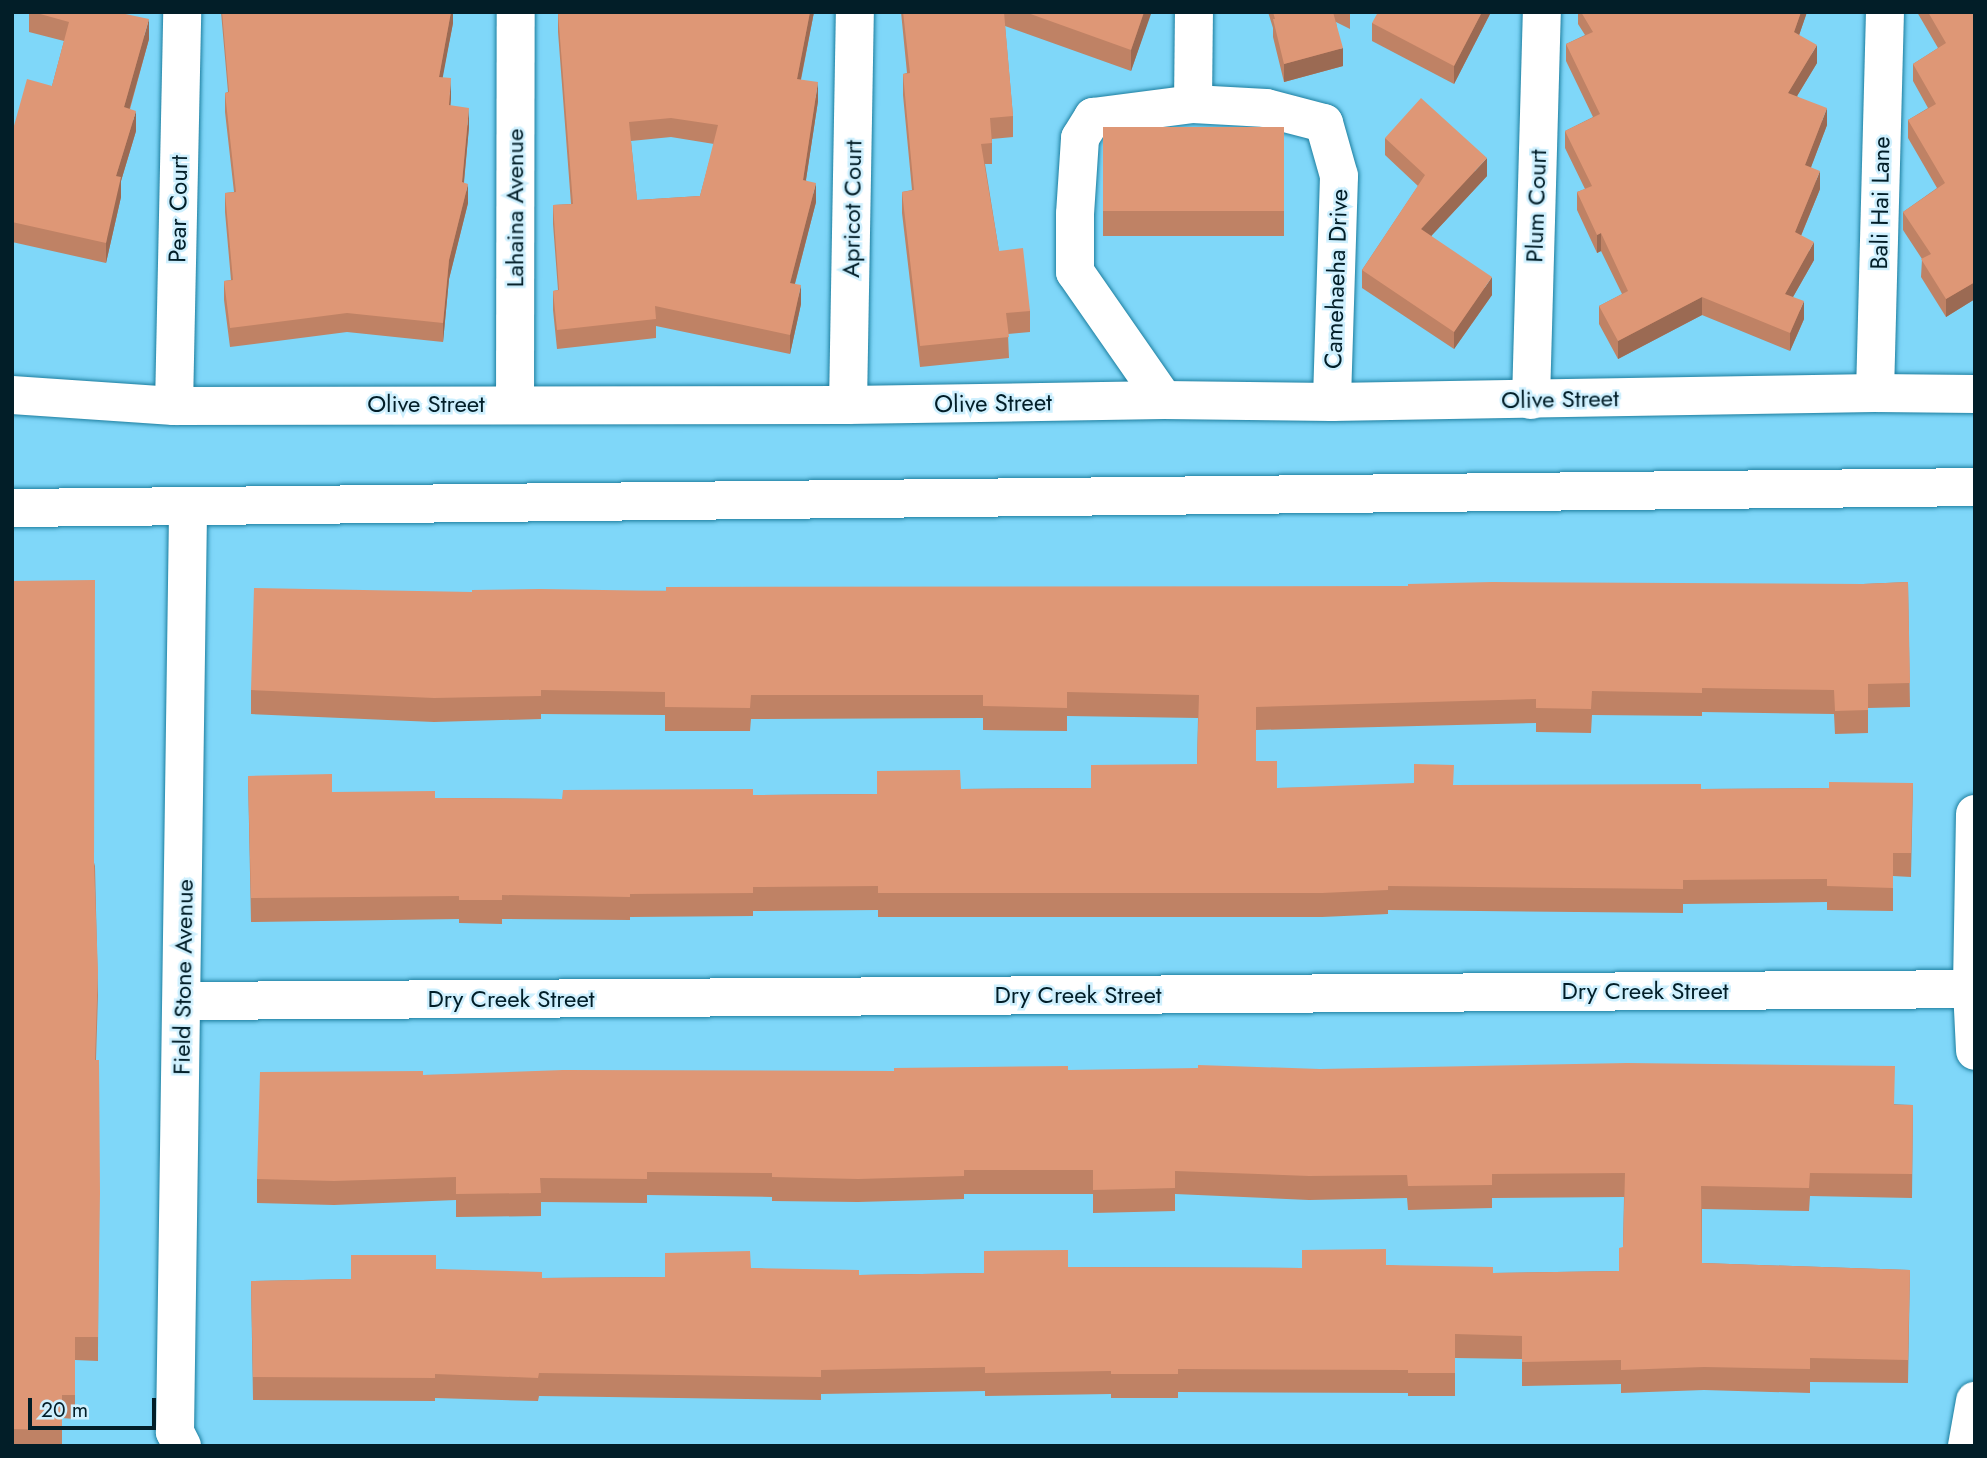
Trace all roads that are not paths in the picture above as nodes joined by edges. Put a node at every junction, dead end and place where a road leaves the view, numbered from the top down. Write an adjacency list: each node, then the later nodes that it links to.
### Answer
1 (182, 12): 16 (street, Pear Court)
2 (516, 12): 14 (street, Lahaina Avenue)
3 (855, 12): 15 (street, Apricot Court)
4 (1194, 12): 7 (street)
5 (1542, 12): 12 (street, Plum Court)
6 (1885, 12): 8 (street, Bali Hai Lane)
7 (1193, 104): 11 (street, Camehaeha Drive); 13 (street, Camehaeha Drive)
8 (1875, 393): 9 (street, Olive Street); 12 (street, Olive Street)
9 (1975, 394)
10 (12, 396): 16 (street, Olive Street)
11 (1164, 400): 13 (street, Olive Street); 15 (street, Olive Street)
12 (1531, 400): 13 (street, Olive Street)
13 (1332, 402)
14 (515, 404): 15 (street, Olive Street); 16 (street, Olive Street)
15 (848, 405)
16 (174, 406)
17 (1975, 487): 18 (street)
18 (188, 507): 19 (street); 22 (street, Field Stone Avenue)
19 (12, 508)
20 (1975, 814): 21 (street)
21 (1972, 989): 22 (street, Dry Creek Street); 23 (street)
22 (183, 1001): 25 (street, Field Stone Avenue)
23 (1975, 1051)
24 (1975, 1401): 26 (street)
25 (182, 1446)
26 (1967, 1446)

